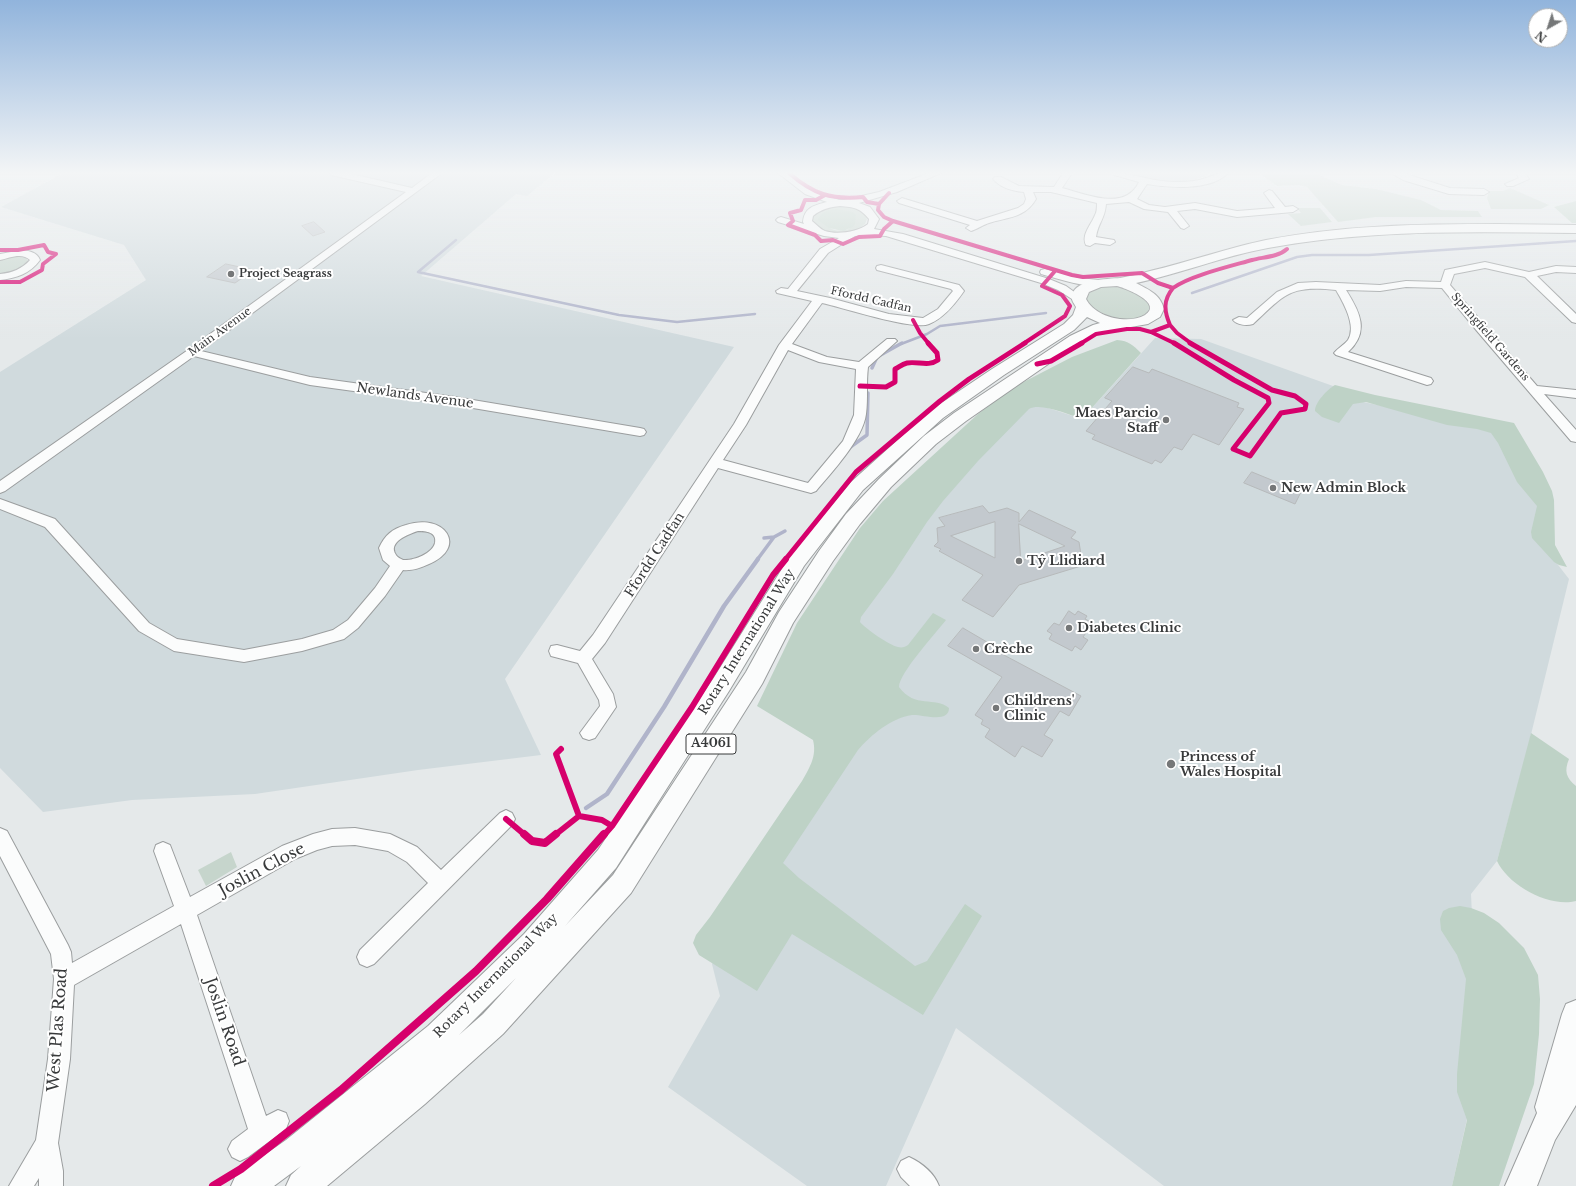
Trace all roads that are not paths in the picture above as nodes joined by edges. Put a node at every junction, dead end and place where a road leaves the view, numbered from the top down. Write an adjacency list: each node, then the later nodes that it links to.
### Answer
1 (362, 228): 32 (street, Main Avenue)
2 (807, 228): 10 (street)
3 (813, 228): 10 (street)
4 (869, 228): 11 (street)
5 (904, 228): 21 (street)
6 (1092, 228): 13 (street)
7 (1430, 228): 20 (main road, A4061)
8 (1484, 228): 9 (main road, A4061)
9 (1576, 229)
10 (819, 232): 11 (street); 14 (street)
11 (858, 233): 14 (street, Ffordd Cadfan); 26 (street)
12 (1576, 236): 25 (main road, A4061)
13 (1110, 242)
14 (824, 251): 24 (street, Ffordd Cadfan)
15 (3, 255): 19 (street)
16 (881, 268): 24 (street, Ffordd Cadfan)
17 (1576, 270): 18 (street)
18 (1530, 275): 22 (street, Springfield Gardens); 27 (street)
19 (0, 278)
20 (1117, 282): 21 (main road, A4061); 25 (main road, A4061)
21 (1099, 283): 26 (main road, A4061)
22 (1445, 285): 23 (street); 35 (street, Springfield Gardens)
23 (1339, 287): 28 (street); 34 (street)
24 (819, 299): 31 (street, Ffordd Cadfan)
25 (1155, 301): 29 (main road, A4061)
26 (1081, 303): 29 (main road, A4061); 61 (main road, Rotary International Way / A4061)
27 (1573, 315)
28 (1239, 320)
29 (1126, 324): 62 (main road, Rotary International Way / A4061)
30 (891, 340): 33 (street)
31 (784, 345): 33 (street); 39 (street, Ffordd Cadfan)
32 (192, 352): 37 (street, Newlands Avenue); 40 (street, Main Avenue)
33 (862, 366): 39 (street)
34 (1428, 381)
35 (1535, 389): 36 (street); 38 (street, Springfield Gardens)
36 (1576, 394)
37 (640, 432)
38 (1576, 438)
39 (716, 463): 44 (street, Ffordd Cadfan)
40 (0, 488)
41 (0, 504): 42 (street)
42 (399, 564)
43 (557, 651): 44 (street)
44 (583, 658): 45 (street)
45 (589, 733)
46 (506, 819): 49 (street)
47 (0, 837): 52 (street, West Plas Road)
48 (163, 851): 50 (street, Joslin Road)
49 (441, 883): 50 (street, Joslin Close); 51 (street)
50 (186, 910): 52 (street); 57 (street, Joslin Road)
51 (367, 957)
52 (64, 979): 56 (street, West Plas Road)
53 (1576, 1014): 55 (main road)
54 (1576, 1077): 55 (main road)
55 (1544, 1130): 64 (main road)
56 (47, 1143): 59 (street, West Plas Road); 60 (street, West Plas Road)
57 (240, 1149)
58 (908, 1169): 63 (street)
59 (21, 1186)
60 (50, 1186)
61 (247, 1186)
62 (302, 1186)
63 (927, 1186)
64 (1521, 1186)

